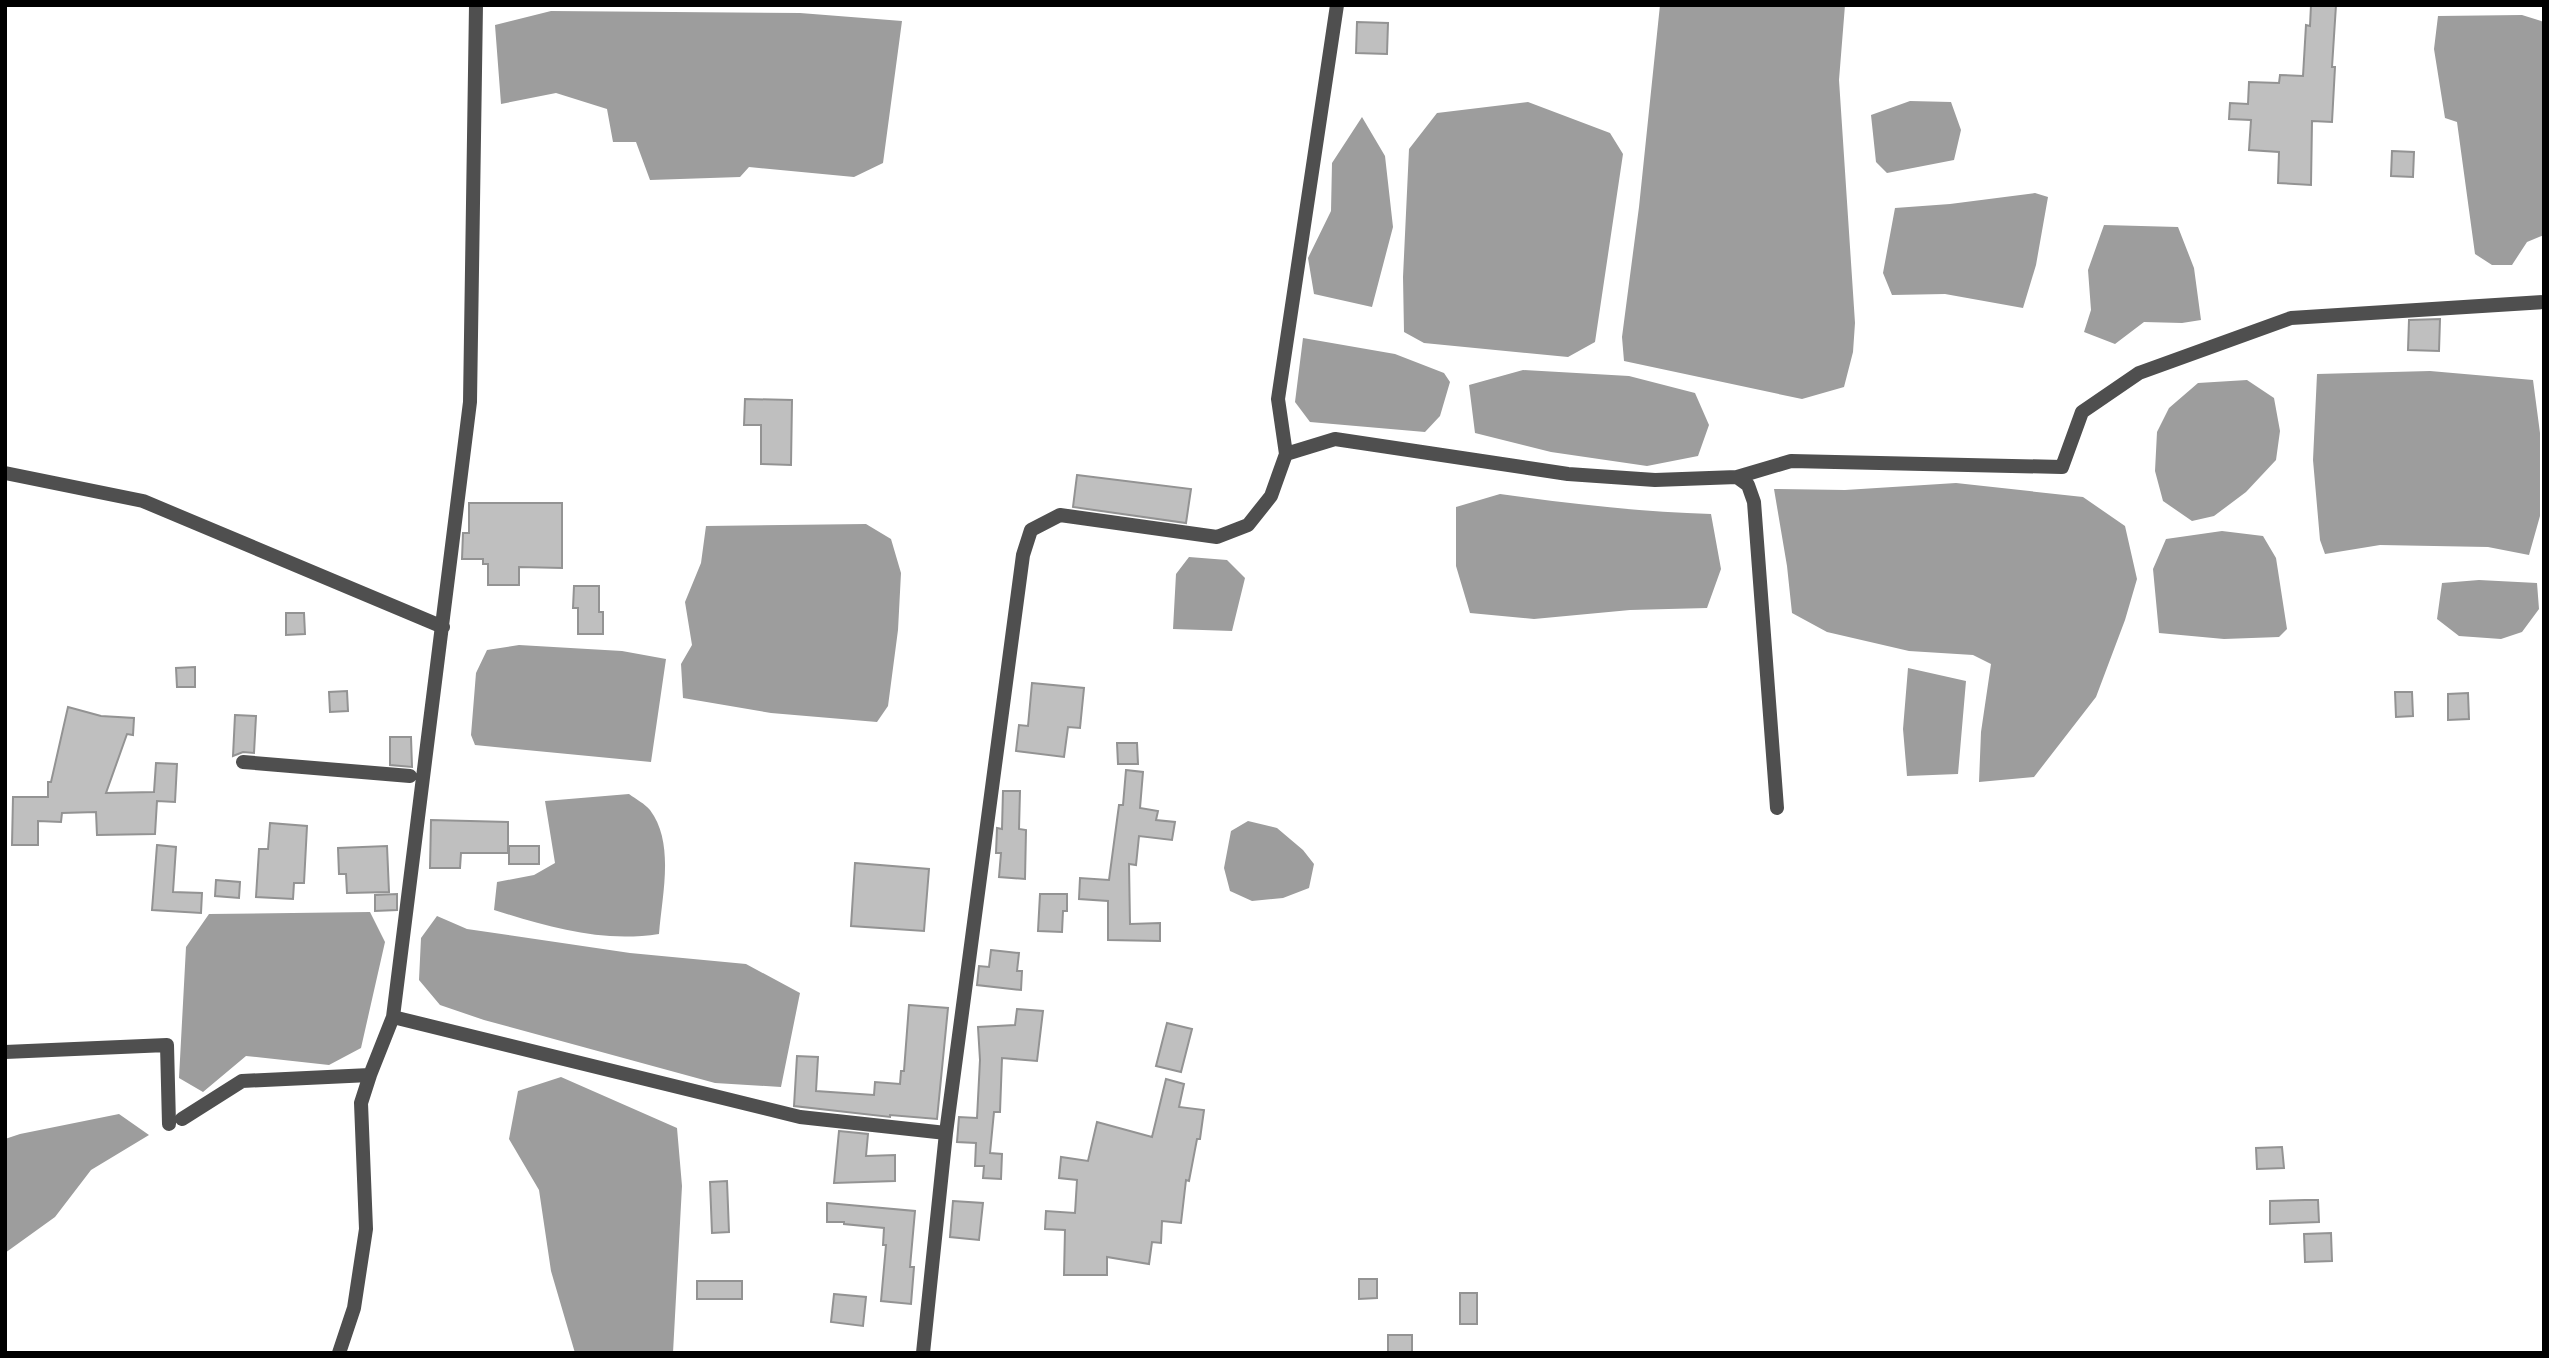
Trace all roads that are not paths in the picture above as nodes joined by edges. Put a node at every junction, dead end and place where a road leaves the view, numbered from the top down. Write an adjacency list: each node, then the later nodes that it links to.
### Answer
1 (476, 5): 7 (street)
2 (1336, 5): 4 (street)
3 (2544, 302): 6 (street)
4 (1286, 454): 6 (street); 14 (street)
5 (5, 474): 7 (street)
6 (1737, 477): 10 (street)
7 (443, 627): 11 (street)
8 (243, 762): 9 (street)
9 (410, 776)
10 (1777, 808)
11 (393, 1017): 13 (street); 14 (street)
12 (5, 1052): 13 (street)
13 (370, 1075): 15 (street)
14 (946, 1133): 16 (street)
15 (339, 1353)
16 (923, 1353)

